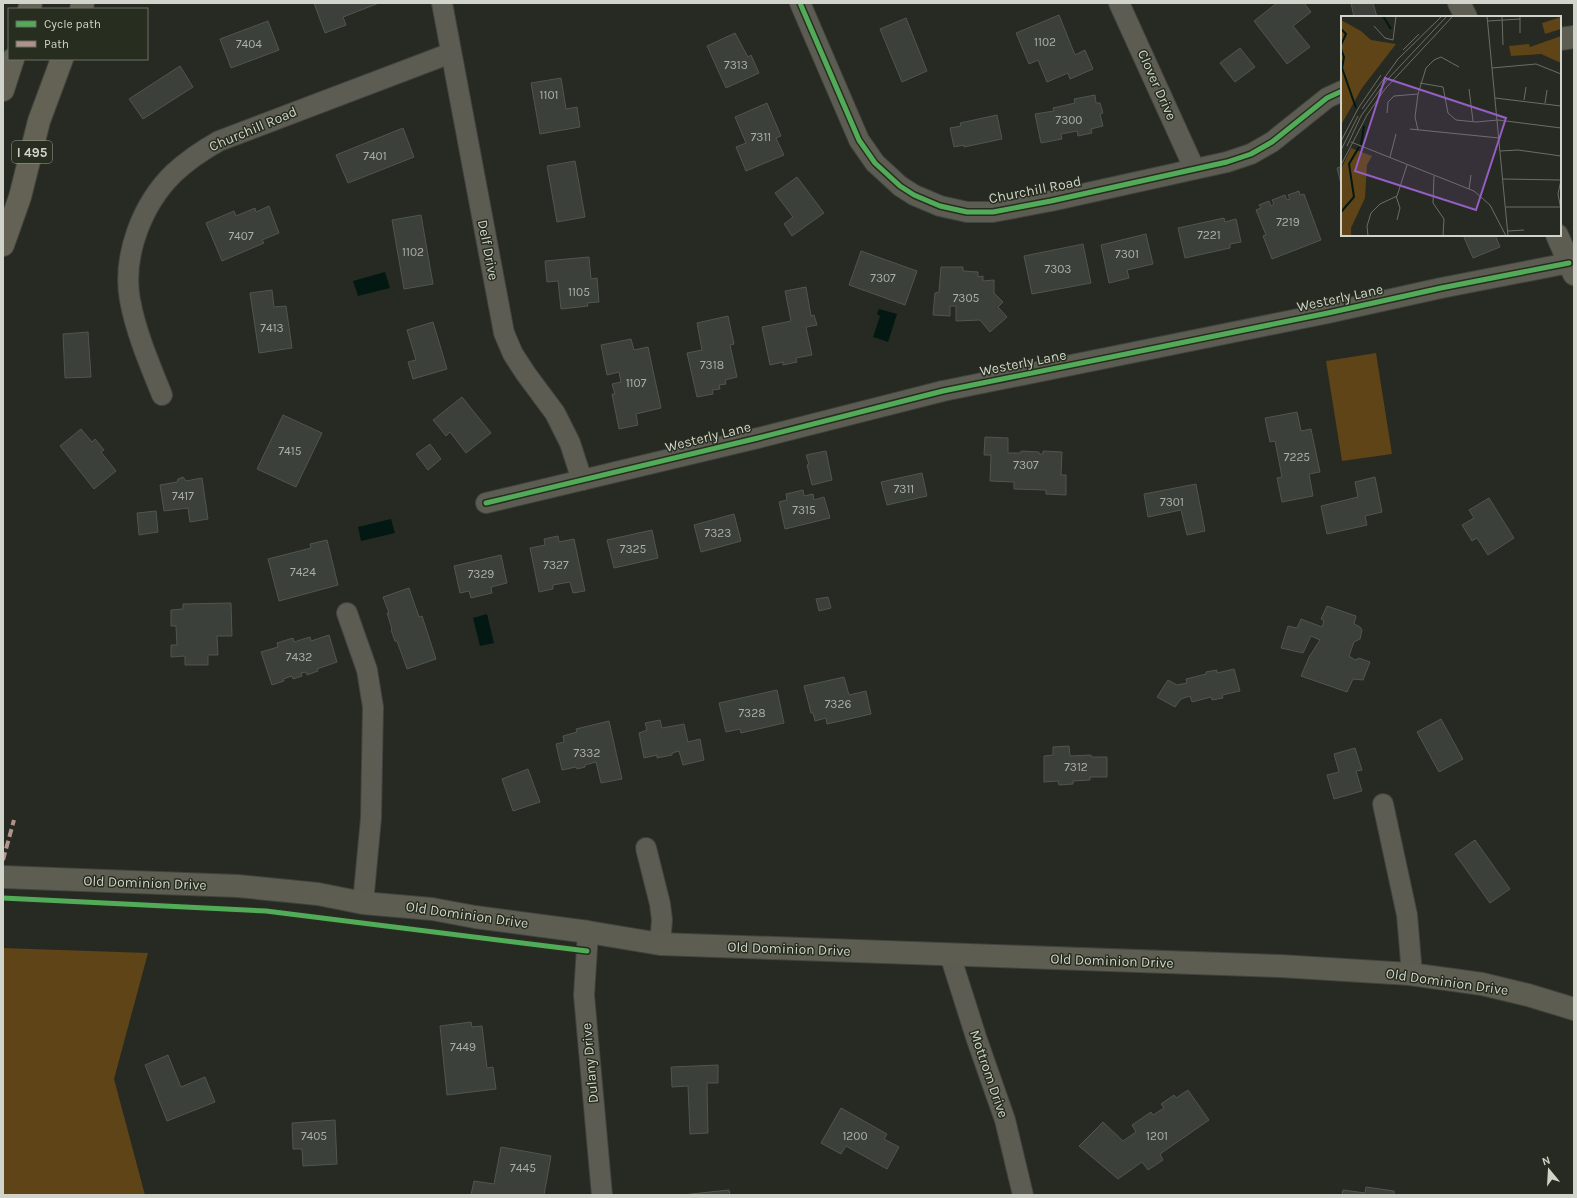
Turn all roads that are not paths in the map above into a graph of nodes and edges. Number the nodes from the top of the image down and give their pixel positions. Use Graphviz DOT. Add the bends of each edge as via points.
graph roads {
  1 [pos="442,3"];
  2 [pos="800,3"];
  3 [pos="1119,3"];
  4 [pos="1460,3"];
  5 [pos="1466,16"];
  6 [pos="1574,37"];
  7 [pos="1561,39"];
  8 [pos="451,53"];
  9 [pos="13,60"];
  10 [pos="62,60"];
  11 [pos="3,90"];
  12 [pos="1341,91"];
  13 [pos="1194,168"];
  14 [pos="1557,236"];
  15 [pos="3,245"];
  16 [pos="1572,269"];
  17 [pos="162,395"];
  18 [pos="582,480"];
  19 [pos="486,503"];
  20 [pos="347,613"];
  21 [pos="1383,804"];
  22 [pos="646,848"];
  23 [pos="3,878"];
  24 [pos="363,903"];
  25 [pos="588,932"];
  26 [pos="660,944"];
  27 [pos="950,955"];
  28 [pos="1410,974"];
  29 [pos="1574,1009"];
  30 [pos="602,1195"];
  31 [pos="1023,1195"];
  1 -- 8 [label="street, Delf Drive"];
  2 -- 13 [label="street, Churchill Road" via="859,140 870,157 893,181 914,195 940,206 967,212 993,212"];
  3 -- 13 [label="street, Clover Drive"];
  4 -- 5 [label="main road"];
  6 -- 7 [label="main road"];
  8 -- 17 [label="street, Churchill Road" via="219,141 196,154 174,173 156,195 142,219 133,245 129,269 130,299 136,326"];
  8 -- 18 [label="street, Delf Drive" via="504,333 512,354 555,413 570,443"];
  9 -- 11 [label="highway"];
  10 -- 15 [label="highway, I 495" via="39,121 20,197"];
  12 -- 13 [label="street, Churchill Road" via="1327,98 1272,142 1251,154 1227,162"];
  14 -- 16 [label="main road"];
  16 -- 18 [label="street, Westerly Lane" via="1441,288 943,391"];
  18 -- 19 [label="street, Westerly Lane"];
  20 -- 24 [label="street" via="367,670 373,707 371,818"];
  21 -- 28 [label="street" via="1407,915"];
  22 -- 26 [label="street" via="660,904"];
  23 -- 24 [label="main road, Old Dominion Drive" via="238,886 318,894"];
  24 -- 25 [label="main road, Old Dominion Drive" via="432,909"];
  25 -- 26 [label="main road, Old Dominion Drive"];
  25 -- 30 [label="street, Dulany Drive" via="584,995"];
  26 -- 27 [label="main road, Old Dominion Drive"];
  27 -- 28 [label="main road, Old Dominion Drive" via="1280,966"];
  27 -- 31 [label="street, Mottrom Drive" via="1005,1120"];
  28 -- 29 [label="main road, Old Dominion Drive" via="1482,984"];
}
